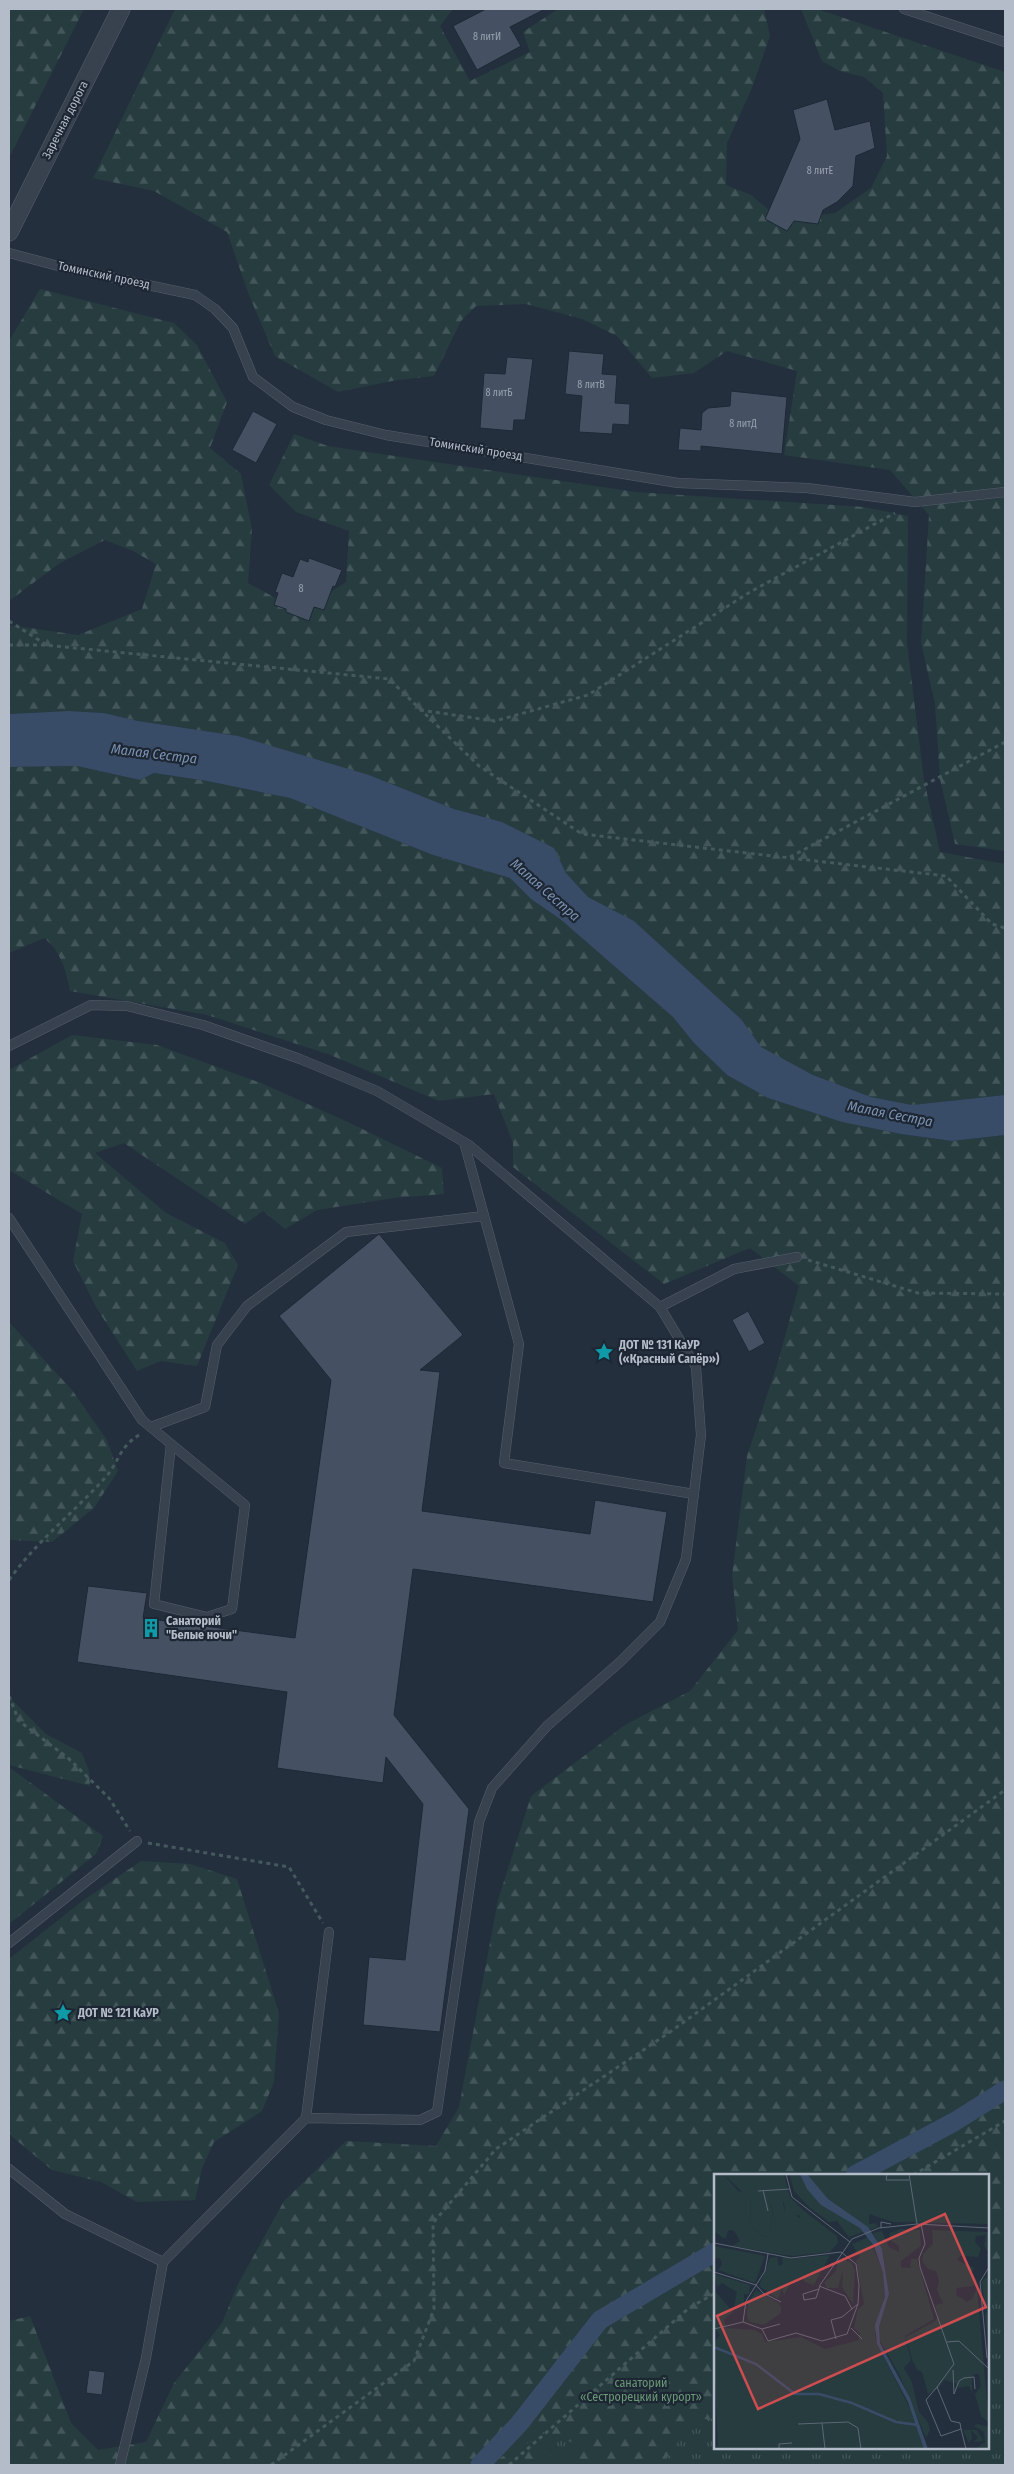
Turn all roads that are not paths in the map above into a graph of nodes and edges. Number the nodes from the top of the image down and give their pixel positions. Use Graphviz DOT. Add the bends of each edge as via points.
graph roads {
  1 [pos="121,9"];
  2 [pos="904,9"];
  3 [pos="1005,42"];
  4 [pos="9,232"];
  5 [pos="9,253"];
  6 [pos="1005,492"];
  7 [pos="9,1046"];
  8 [pos="464,1142"];
  9 [pos="484,1216"];
  10 [pos="9,1218"];
  11 [pos="797,1257"];
  12 [pos="660,1307"];
  13 [pos="150,1427"];
  14 [pos="171,1444"];
  15 [pos="694,1494"];
  16 [pos="137,1841"];
  17 [pos="329,1932"];
  18 [pos="9,1943"];
  19 [pos="306,2118"];
  20 [pos="9,2169"];
  21 [pos="163,2262"];
  22 [pos="120,2465"];
  1 -- 4 [label="street, Заречная дорога"];
  2 -- 3 [label="lane"];
  5 -- 6 [label="lane, Томинский проезд" via="195,295 215,309 233,328 253,377 292,408 386,435 678,483 807,488 915,502"];
  7 -- 8 [label="lane" via="90,1005 127,1006 203,1025 300,1059 377,1091"];
  8 -- 9 [label="lane"];
  8 -- 12 [label="lane"];
  9 -- 13 [label="lane" via="346,1232 247,1306 217,1345 205,1407"];
  9 -- 15 [label="lane" via="519,1344 504,1463"];
  10 -- 13 [label="lane" via="142,1420"];
  11 -- 12 [label="lane" via="734,1269"];
  12 -- 15 [label="lane" via="696,1367 701,1435"];
  13 -- 14 [label="lane"];
  14 -- 14 [label="lane" via="154,1604 207,1617 232,1610 245,1505"];
  15 -- 19 [label="lane" via="686,1559 660,1622 548,1726 492,1788 479,1822 437,2112 420,2120"];
  16 -- 18 [label="lane"];
  17 -- 19 [label="lane"];
  19 -- 21 [label="lane"];
  20 -- 21 [label="lane" via="65,2214"];
  21 -- 22 [label="lane" via="146,2358"];
}
